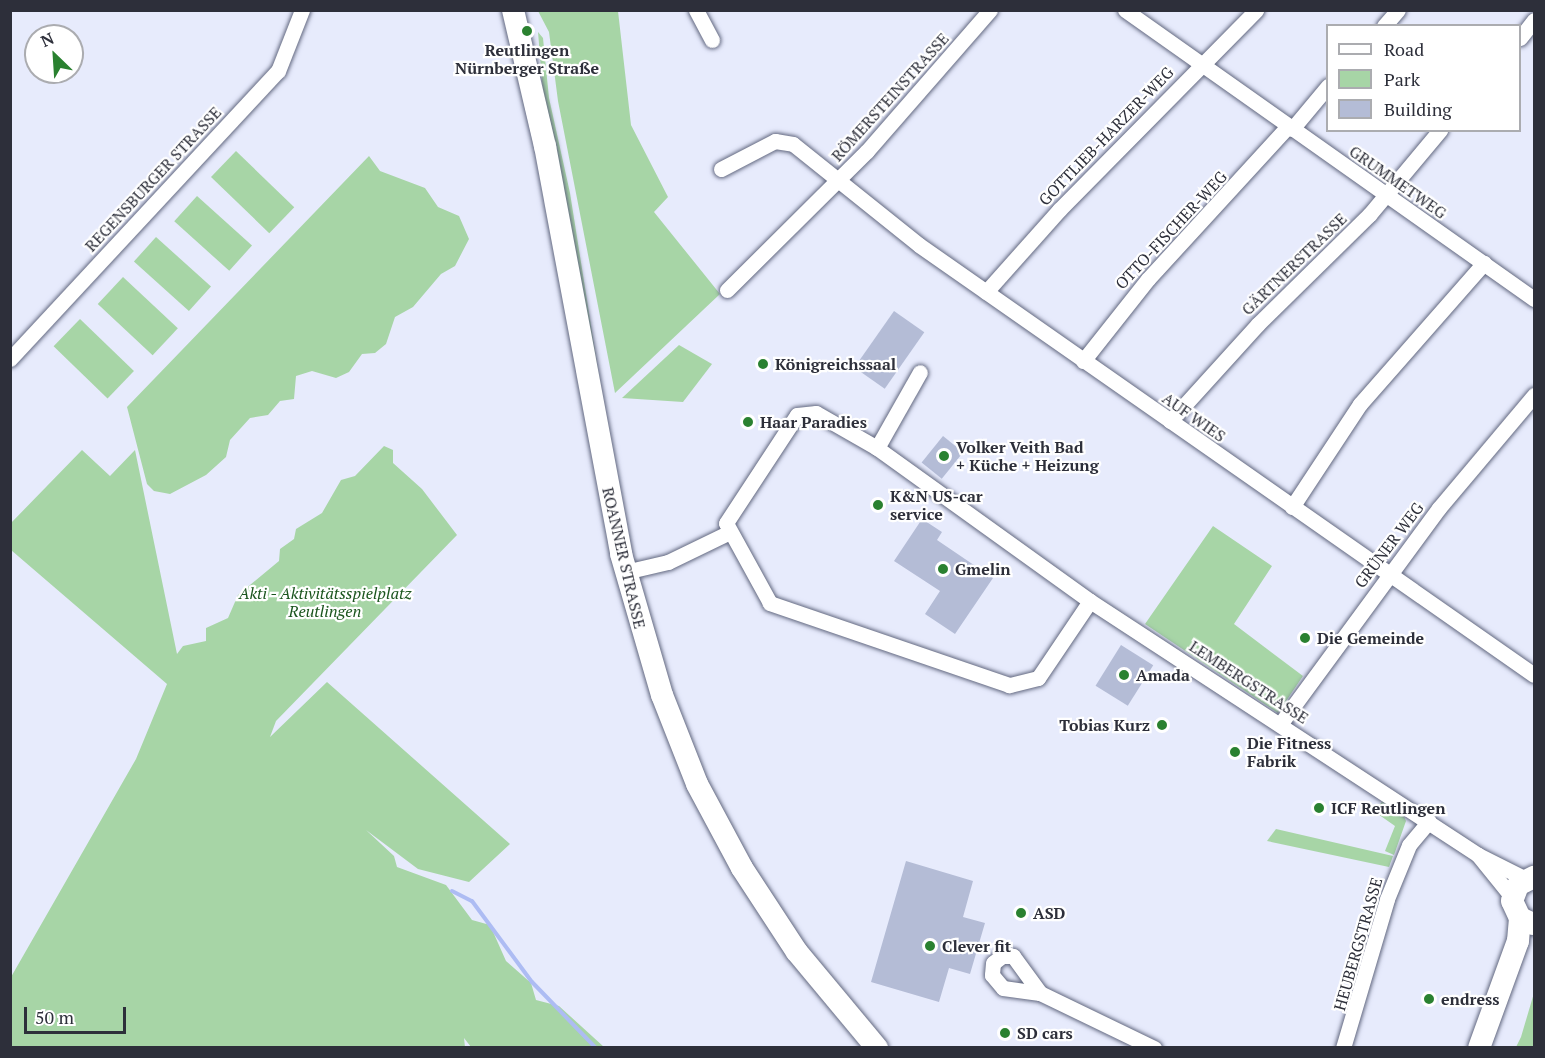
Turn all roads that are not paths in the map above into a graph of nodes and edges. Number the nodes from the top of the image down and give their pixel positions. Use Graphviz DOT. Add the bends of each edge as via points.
graph roads {
  1 [pos="302,10"];
  2 [pos="513,10"];
  3 [pos="696,10"];
  4 [pos="990,10"];
  5 [pos="1125,10"];
  6 [pos="1256,10"];
  7 [pos="1398,10"];
  8 [pos="1534,20"];
  9 [pos="1386,24"];
  10 [pos="1521,37"];
  11 [pos="712,40"];
  12 [pos="1202,64"];
  13 [pos="1326,88"];
  14 [pos="1290,127"];
  15 [pos="1438,132"];
  16 [pos="721,169"];
  17 [pos="839,180"];
  18 [pos="1385,196"];
  19 [pos="1484,263"];
  20 [pos="727,290"];
  21 [pos="986,292"];
  22 [pos="1534,299"];
  23 [pos="10,359"];
  24 [pos="1083,361"];
  25 [pos="920,372"];
  26 [pos="1534,395"];
  27 [pos="1170,421"];
  28 [pos="877,448"];
  29 [pos="1292,507"];
  30 [pos="728,534"];
  31 [pos="625,572"];
  32 [pos="1389,575"];
  33 [pos="1090,601"];
  34 [pos="1534,675"];
  35 [pos="1281,723"];
  36 [pos="1429,821"];
  37 [pos="1478,855"];
  38 [pos="1530,878"];
  39 [pos="1512,897"];
  40 [pos="1527,921"];
  41 [pos="1534,936"];
  42 [pos="1040,993"];
  43 [pos="1486,1041"];
  44 [pos="877,1047"];
  45 [pos="1154,1047"];
  46 [pos="1344,1047"];
  1 -- 23 [label="street, REGENSBURGER STRASSE" via="278,71"];
  2 -- 31 [label="street, ROANNER STRASSE" via="545,146"];
  3 -- 11 [label="street"];
  4 -- 17 [label="street, RÖMERSTEINSTRASSE"];
  5 -- 12 [label="street, GRUMMETWEG"];
  6 -- 12 [label="street, GOTTLIEB-HARZER-WEG"];
  7 -- 9 [label="street"];
  8 -- 10 [label="street"];
  12 -- 14 [label="street, GRUMMETWEG"];
  12 -- 21 [label="street, GOTTLIEB-HARZER-WEG"];
  13 -- 14 [label="street, OTTO-FISCHER-WEG"];
  14 -- 18 [label="street, GRUMMETWEG"];
  14 -- 24 [label="street, OTTO-FISCHER-WEG" via="1142,286"];
  15 -- 18 [label="street, GÄRTNERSTRASSE"];
  16 -- 17 [label="street, RÖMERSTEINSTRASSE" via="783,140"];
  17 -- 20 [label="street, RÖMERSTEINSTRASSE"];
  17 -- 21 [label="street, AUF WIES" via="897,229"];
  18 -- 19 [label="street, GRUMMETWEG"];
  18 -- 27 [label="street, GÄRTNERSTRASSE"];
  19 -- 22 [label="street, GRUMMETWEG"];
  19 -- 29 [label="street" via="1360,404"];
  21 -- 24 [label="street, AUF WIES"];
  24 -- 27 [label="street, AUF WIES"];
  25 -- 28 [label="street"];
  26 -- 32 [label="street, GRÜNER WEG"];
  27 -- 29 [label="street, AUF WIES"];
  28 -- 30 [label="street, LEMBERGSTRASSE" via="816,413 797,415 726,523"];
  28 -- 33 [label="street, LEMBERGSTRASSE"];
  29 -- 32 [label="street, AUF WIES"];
  30 -- 31 [label="street" via="668,562"];
  30 -- 33 [label="street" via="762,594 777,606 1009,685 1038,678"];
  31 -- 44 [label="street, ROANNER STRASSE" via="671,723 723,836 797,952"];
  32 -- 34 [label="street, AUF WIES"];
  32 -- 35 [label="street, GRÜNER WEG"];
  33 -- 35 [label="street, LEMBERGSTRASSE"];
  35 -- 36 [label="street, LEMBERGSTRASSE"];
  36 -- 37 [label="street, LEMBERGSTRASSE"];
  36 -- 46 [label="street, HEUBERGSTRASSE" via="1409,845 1387,899"];
  37 -- 38 [label="street, LEMBERGSTRASSE"];
  37 -- 39 [label="street, LEMBERGSTRASSE"];
  38 -- 39 [label="street"];
  39 -- 40 [label="street"];
  40 -- 43 [label="street"];
  41 -- 43 [label="street" via="1506,1009"];
  42 -- 45 [label="street" via="1075,1014"];
}
